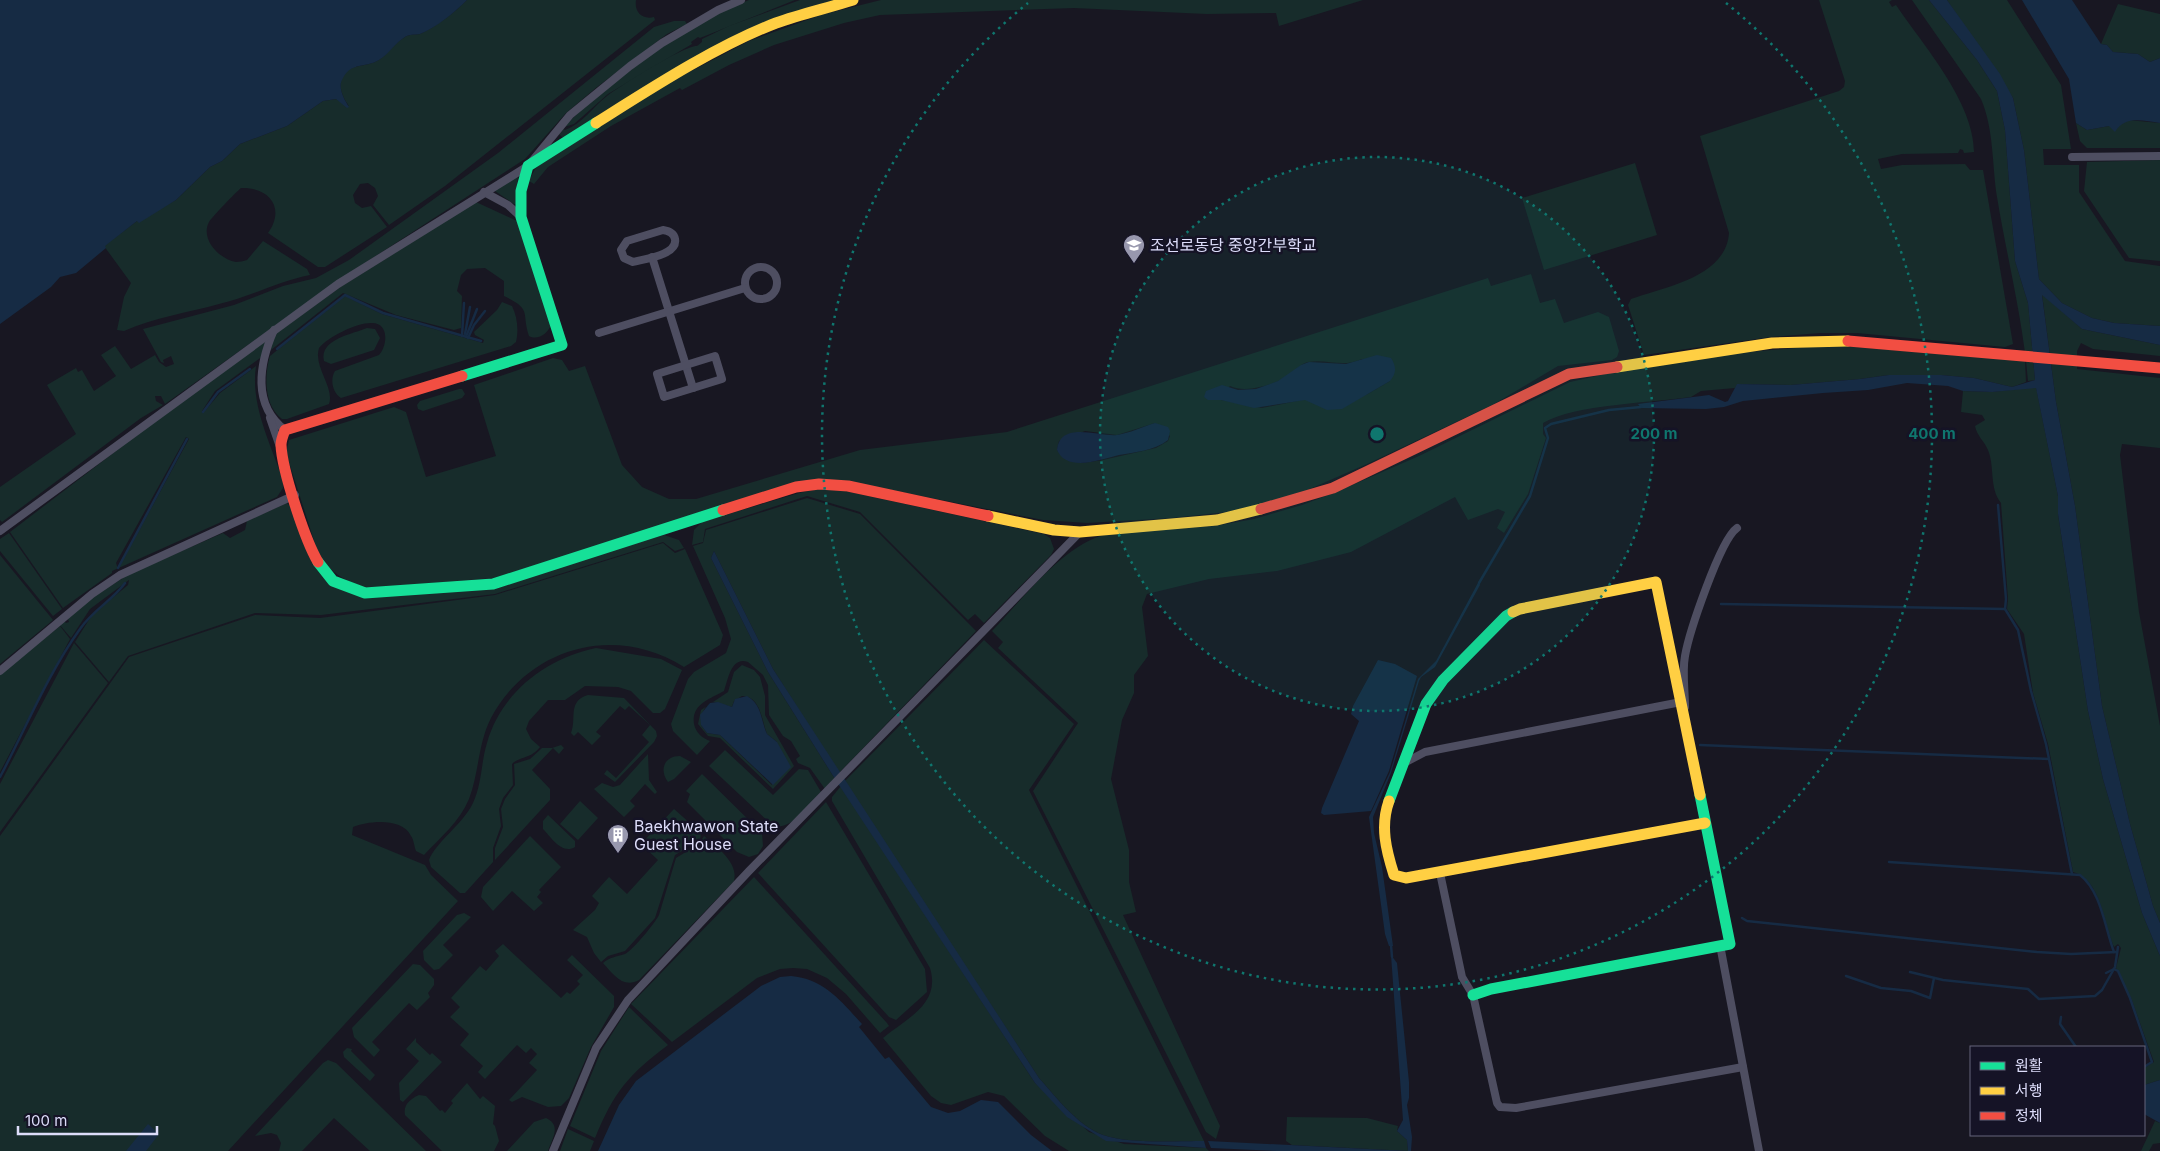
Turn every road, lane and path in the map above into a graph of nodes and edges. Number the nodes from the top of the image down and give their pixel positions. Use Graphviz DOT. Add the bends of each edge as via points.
graph roads {
  1 [pos="741,0"];
  2 [pos="853,0"];
  3 [pos="2160,156"];
  4 [pos="2072,157"];
  5 [pos="528,166"];
  6 [pos="484,192"];
  7 [pos="522,217"];
  8 [pos="652,256"];
  9 [pos="746,288"];
  10 [pos="669,312"];
  11 [pos="274,330"];
  12 [pos="599,333"];
  13 [pos="685,365"];
  14 [pos="2160,368"];
  15 [pos="692,388"];
  16 [pos="269,414"];
  17 [pos="285,430"];
  18 [pos="282,454"];
  19 [pos="295,495"];
  20 [pos="1737,528"];
  21 [pos="0,531"];
  22 [pos="1080,532"];
  23 [pos="0,671"];
  24 [pos="1681,702"];
  25 [pos="1686,726"];
  26 [pos="1404,763"];
  27 [pos="1705,823"];
  28 [pos="1440,873"];
  29 [pos="1720,945"];
  30 [pos="1473,995"];
  31 [pos="1743,1066"];
  32 [pos="553,1151"];
  33 [pos="1759,1151"];
  1 -- 5 [label="street" via="662,43 592,95 570,115"];
  2 -- 5 [label="street" via="777,23 745,37 644,93"];
  3 -- 4 [label="street"];
  5 -- 6 [label="street"];
  5 -- 7 [label="street" via="519,198"];
  6 -- 7 [label="street"];
  6 -- 11 [label="street" via="338,284"];
  7 -- 17 [label="street" via="562,345"];
  8 -- 8 [label="street" via="673,248 675,241 670,232 663,230 627,241 622,247 622,254 630,262"];
  8 -- 10 [label="street"];
  9 -- 9 [label="street" via="753,298 764,299 773,294 779,277 766,268 755,268 747,274"];
  9 -- 10 [label="street"];
  10 -- 12 [label="street"];
  10 -- 13 [label="street"];
  11 -- 16 [label="street" via="264,357 262,375"];
  11 -- 21 [label="street"];
  13 -- 15 [label="street"];
  13 -- 15 [label="street" via="656,374 664,397"];
  13 -- 15 [label="street" via="715,356 722,379"];
  14 -- 22 [label="street" via="2014,353 1820,340 1772,343 1569,374 1333,488 1301,499 1217,520"];
  16 -- 17 [label="street"];
  16 -- 18 [label="street"];
  17 -- 18 [label="street"];
  18 -- 19 [label="street"];
  19 -- 22 [label="street" via="321,569 333,581 366,593 493,584 796,487 819,484 848,486 1030,526"];
  19 -- 23 [label="street" via="120,575"];
  20 -- 25 [label="street" via="1730,533 1718,557 1686,650"];
  22 -- 32 [label="street" via="749,871 626,1003 596,1048"];
  24 -- 25 [label="street"];
  24 -- 26 [label="street" via="1425,752"];
  24 -- 26 [label="street" via="1656,582 1534,605 1506,616 1435,689 1426,704"];
  25 -- 27 [label="street"];
  26 -- 28 [label="street" via="1383,818 1390,867 1394,875 1401,878"];
  27 -- 28 [label="street"];
  27 -- 29 [label="street" via="1730,944"];
  28 -- 30 [label="street" via="1462,977"];
  29 -- 30 [label="street"];
  29 -- 31 [label="street"];
  30 -- 31 [label="street" via="1500,1107 1516,1108"];
  31 -- 33 [label="street"];
}
